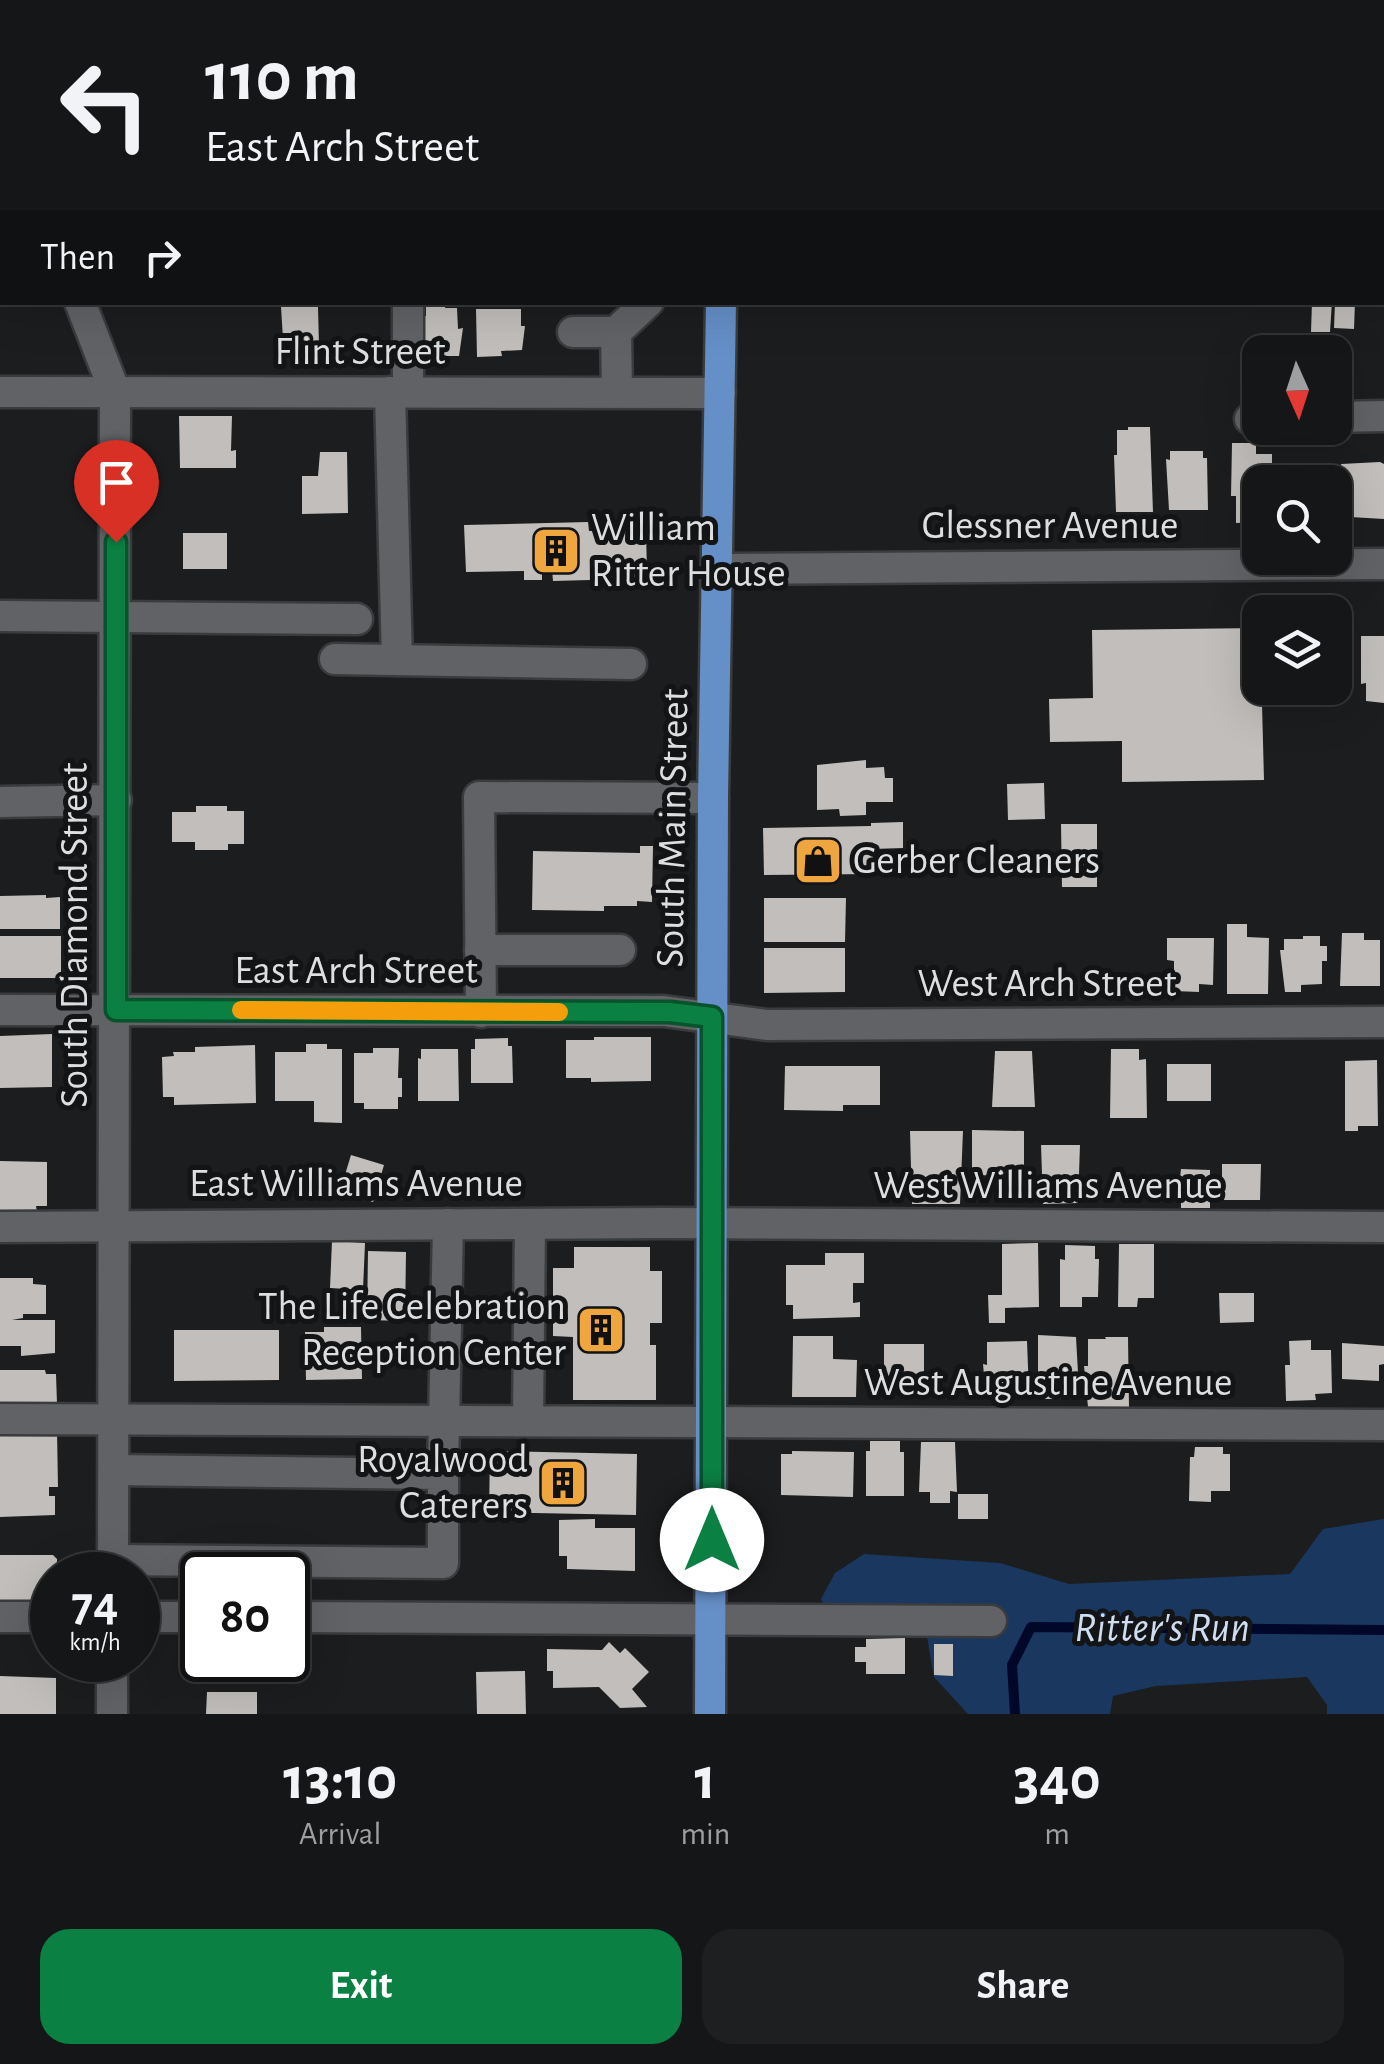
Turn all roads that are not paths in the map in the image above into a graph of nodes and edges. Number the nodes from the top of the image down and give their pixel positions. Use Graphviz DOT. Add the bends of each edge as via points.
graph roads {
  1 [pos="81,305"];
  2 [pos="408,305"];
  3 [pos="645,305"];
  4 [pos="721,305"];
  5 [pos="573,332"];
  6 [pos="616,332"];
  7 [pos="0,392"];
  8 [pos="115,392"];
  9 [pos="399,392"];
  10 [pos="617,392"];
  11 [pos="720,392"];
  12 [pos="1384,416"];
  13 [pos="1352,417"];
  14 [pos="1384,564"];
  15 [pos="717,569"];
  16 [pos="0,616"];
  17 [pos="116,616"];
  18 [pos="357,620"];
  19 [pos="335,659"];
  20 [pos="396,660"];
  21 [pos="631,664"];
  22 [pos="713,798"];
  23 [pos="116,800"];
  24 [pos="0,802"];
  25 [pos="480,950"];
  26 [pos="620,950"];
  27 [pos="0,1010"];
  28 [pos="116,1010"];
  29 [pos="481,1012"];
  30 [pos="712,1017"];
  31 [pos="1384,1022"];
  32 [pos="448,1224"];
  33 [pos="530,1224"];
  34 [pos="114,1225"];
  35 [pos="0,1226"];
  36 [pos="712,1226"];
  37 [pos="1384,1227"];
  38 [pos="0,1418"];
  39 [pos="114,1420"];
  40 [pos="444,1420"];
  41 [pos="528,1421"];
  42 [pos="712,1422"];
  43 [pos="1384,1425"];
  44 [pos="114,1470"];
  45 [pos="443,1474"];
  46 [pos="113,1552"];
  47 [pos="160,1566"];
  48 [pos="0,1617"];
  49 [pos="30,1617"];
  50 [pos="310,1618"];
  51 [pos="711,1620"];
  52 [pos="991,1621"];
  53 [pos="112,1682"];
  54 [pos="112,1714"];
  55 [pos="710,1714"];
  1 -- 8 [label="street, South Diamond Street"];
  2 -- 9 [label="street"];
  3 -- 6 [label="street"];
  4 -- 11 [label="highway, South Main Street"];
  5 -- 6 [label="street"];
  6 -- 10 [label="street"];
  7 -- 8 [label="street, Flint Street"];
  8 -- 9 [label="street, Flint Street"];
  8 -- 17 [label="street, South Diamond Street"];
  9 -- 10 [label="street, Flint Street"];
  9 -- 20 [label="street"];
  10 -- 11 [label="street, Flint Street"];
  11 -- 15 [label="highway, South Main Street"];
  12 -- 13 [label="street"];
  14 -- 15 [label="street, Glessner Avenue"];
  15 -- 22 [label="highway, South Main Street"];
  16 -- 17 [label="street"];
  17 -- 18 [label="street"];
  17 -- 23 [label="street, South Diamond Street"];
  19 -- 20 [label="street"];
  20 -- 21 [label="street"];
  22 -- 25 [label="street" via="480,797"];
  22 -- 30 [label="highway, South Main Street"];
  23 -- 24 [label="street"];
  23 -- 28 [label="street, South Diamond Street"];
  25 -- 26 [label="street"];
  25 -- 29 [label="street"];
  27 -- 28 [label="street, East Arch Street"];
  28 -- 29 [label="street, East Arch Street"];
  28 -- 34 [label="street, South Diamond Street"];
  29 -- 30 [label="street, East Arch Street"];
  30 -- 31 [label="street, West Arch Street" via="768,1025"];
  30 -- 36 [label="highway, South Main Street"];
  32 -- 33 [label="street, East Williams Avenue"];
  32 -- 34 [label="street, East Williams Avenue"];
  32 -- 40 [label="street"];
  33 -- 36 [label="street, East Williams Avenue"];
  33 -- 41 [label="street"];
  34 -- 35 [label="street, East Williams Avenue"];
  34 -- 39 [label="street, South Diamond Street"];
  36 -- 37 [label="street, West Williams Avenue"];
  36 -- 42 [label="highway, South Main Street"];
  38 -- 39 [label="street, West Augustine Avenue"];
  39 -- 40 [label="street, West Augustine Avenue"];
  39 -- 44 [label="street, South Diamond Street"];
  40 -- 41 [label="street, West Augustine Avenue"];
  40 -- 45 [label="street"];
  41 -- 42 [label="street, West Augustine Avenue"];
  42 -- 43 [label="street, West Augustine Avenue"];
  42 -- 51 [label="highway, South Main Street"];
  44 -- 45 [label="street"];
  44 -- 46 [label="street, South Diamond Street"];
  45 -- 47 [label="street" via="443,1563"];
  48 -- 49 [label="street"];
  50 -- 51 [label="street"];
  51 -- 52 [label="street"];
  51 -- 55 [label="highway, South Main Street"];
  53 -- 54 [label="street"];
}
